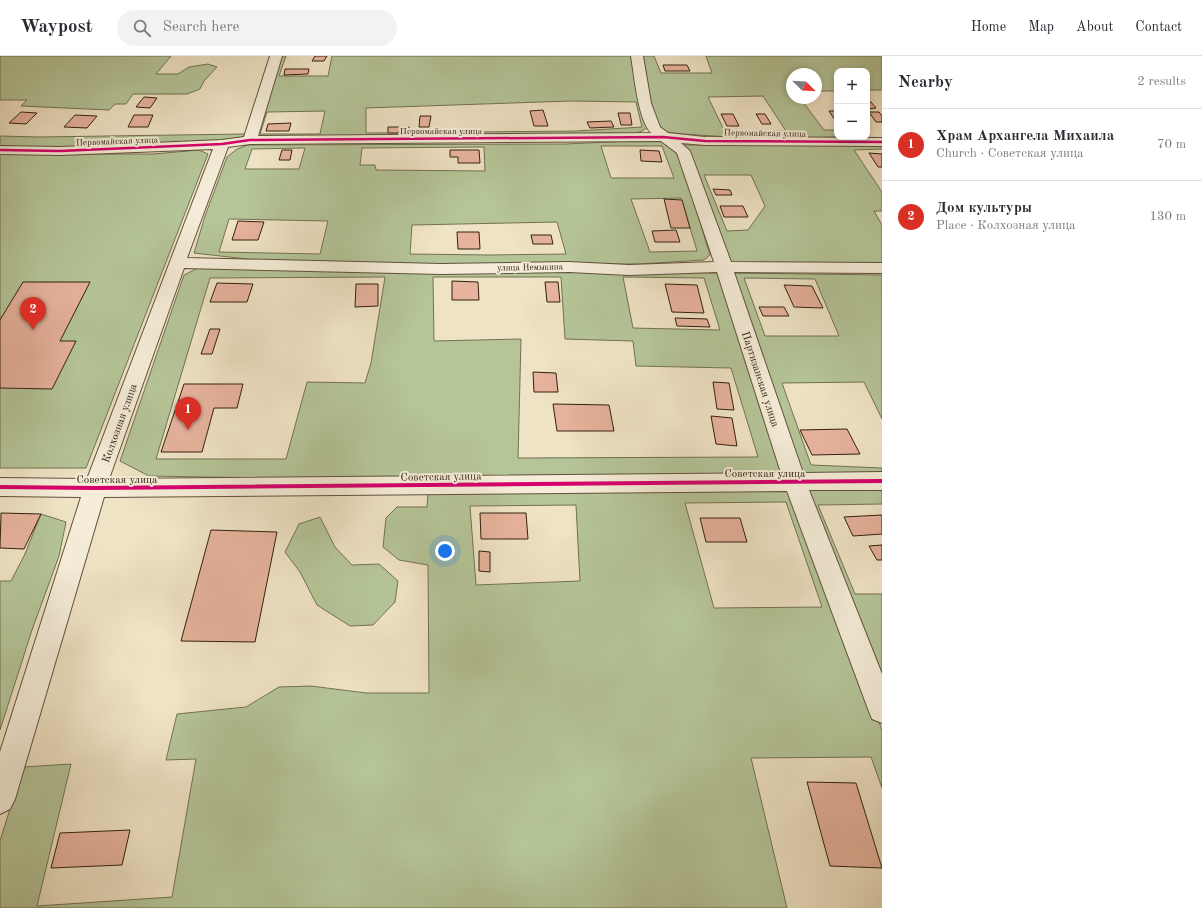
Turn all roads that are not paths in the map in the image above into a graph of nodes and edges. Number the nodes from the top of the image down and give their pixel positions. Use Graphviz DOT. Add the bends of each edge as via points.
graph roads {
  1 [pos="276,56"];
  2 [pos="637,56"];
  3 [pos="663,137"];
  4 [pos="250,140"];
  5 [pos="882,142"];
  6 [pos="222,144"];
  7 [pos="0,150"];
  8 [pos="177,263"];
  9 [pos="724,268"];
  10 [pos="882,268"];
  11 [pos="882,481"];
  12 [pos="795,482"];
  13 [pos="0,487"];
  14 [pos="95,488"];
  15 [pos="882,709"];
  16 [pos="0,798"];
  1 -- 4 [label="street"];
  2 -- 3 [label="street, Партизанская улица" via="645,103 654,129"];
  3 -- 4 [label="street, Первомайская улица"];
  3 -- 5 [label="street, Первомайская улица" via="705,141"];
  3 -- 9 [label="street, Партизанская улица" via="683,151"];
  4 -- 6 [label="street, Первомайская улица"];
  6 -- 7 [label="street, Первомайская улица" via="60,151"];
  6 -- 8 [label="street, Колхозная улица"];
  8 -- 9 [label="street, улица Немыкина" via="441,269"];
  8 -- 14 [label="street, Колхозная улица"];
  9 -- 10 [label="street, улица Немыкина"];
  9 -- 12 [label="street, Партизанская улица"];
  11 -- 12 [label="street, Советская улица"];
  12 -- 14 [label="street, Советская улица"];
  12 -- 15 [label="street, Партизанская улица"];
  13 -- 14 [label="street, Советская улица"];
  14 -- 16 [label="street, Колхозная улица"];
}
